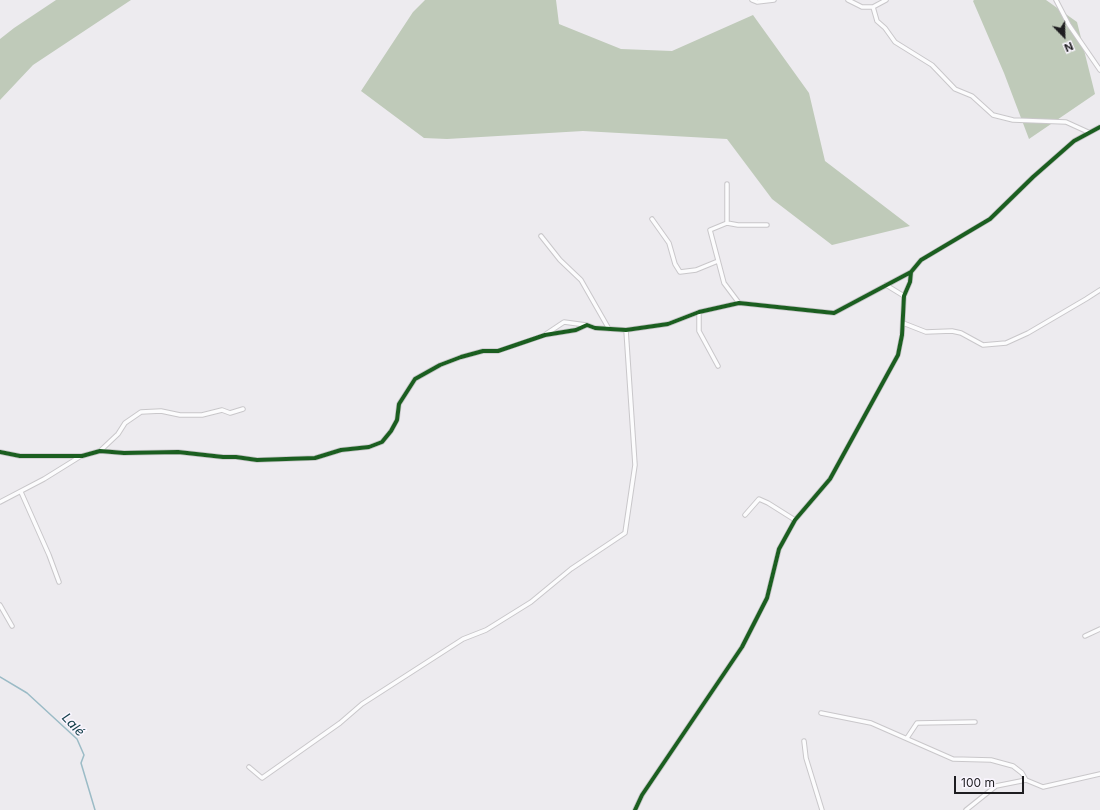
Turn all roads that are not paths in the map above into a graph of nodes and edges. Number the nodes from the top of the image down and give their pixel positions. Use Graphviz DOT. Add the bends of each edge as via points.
graph roads {
  1 [pos="752,0"];
  2 [pos="774,0"];
  3 [pos="848,0"];
  4 [pos="886,0"];
  5 [pos="1056,0"];
  6 [pos="872,7"];
  7 [pos="1100,70"];
  8 [pos="1100,126"];
  9 [pos="1088,132"];
  10 [pos="727,184"];
  11 [pos="652,219"];
  12 [pos="727,223"];
  13 [pos="767,225"];
  14 [pos="541,236"];
  15 [pos="718,261"];
  16 [pos="911,272"];
  17 [pos="886,285"];
  18 [pos="1100,290"];
  19 [pos="904,296"];
  20 [pos="739,303"];
  21 [pos="699,312"];
  22 [pos="903,323"];
  23 [pos="587,325"];
  24 [pos="609,329"];
  25 [pos="626,330"];
  26 [pos="545,335"];
  27 [pos="718,366"];
  28 [pos="243,409"];
  29 [pos="100,451"];
  30 [pos="0,452"];
  31 [pos="82,456"];
  32 [pos="21,492"];
  33 [pos="0,502"];
  34 [pos="745,515"];
  35 [pos="795,520"];
  36 [pos="59,582"];
  37 [pos="0,605"];
  38 [pos="12,626"];
  39 [pos="1100,629"];
  40 [pos="1085,636"];
  41 [pos="821,713"];
  42 [pos="975,722"];
  43 [pos="907,738"];
  44 [pos="804,741"];
  45 [pos="249,766"];
  46 [pos="1100,774"];
  47 [pos="1026,780"];
  48 [pos="635,810"];
  49 [pos="822,810"];
  50 [pos="966,810"];
  1 -- 2 [label="street"];
  3 -- 6 [label="street" via="862,7"];
  4 -- 6 [label="street"];
  5 -- 7 [label="street" via="1069,25"];
  6 -- 9 [label="street" via="877,21 886,28 895,42 932,65 955,89 972,96 993,115 1013,120 1066,122"];
  8 -- 9 [label="street"];
  9 -- 16 [label="street" via="1074,140 990,219 921,260"];
  10 -- 12 [label="street"];
  11 -- 15 [label="street" via="669,243 680,272 696,270"];
  12 -- 13 [label="street"];
  12 -- 15 [label="street" via="710,230"];
  14 -- 24 [label="street" via="560,260 581,280"];
  15 -- 20 [label="street" via="724,283"];
  16 -- 17 [label="street"];
  16 -- 19 [label="street"];
  17 -- 19 [label="street"];
  17 -- 20 [label="street" via="834,313"];
  18 -- 22 [label="street" via="1006,343 983,345 961,333 926,332"];
  19 -- 22 [label="street"];
  20 -- 21 [label="street"];
  21 -- 25 [label="street" via="668,324"];
  21 -- 27 [label="street" via="699,331"];
  22 -- 35 [label="street" via="898,355 830,479"];
  23 -- 24 [label="street"];
  23 -- 26 [label="street" via="576,330"];
  23 -- 26 [label="street" via="564,322"];
  24 -- 25 [label="street"];
  25 -- 45 [label="street" via="635,465 625,533 571,569 531,602 486,630 463,639 362,704 340,723 262,778"];
  26 -- 29 [label="street" via="498,351 483,351 461,357 440,365 416,379 399,404 397,420 391,431 382,442 369,447 341,450 315,458 257,460 178,452"];
  28 -- 29 [label="street" via="230,413 222,410 202,415 141,412 125,423 118,434"];
  29 -- 31 [label="street"];
  30 -- 31 [label="street" via="20,456"];
  31 -- 32 [label="street"];
  32 -- 33 [label="street"];
  32 -- 36 [label="street"];
  34 -- 35 [label="street" via="759,499"];
  35 -- 48 [label="street" via="780,549 767,598 742,647 642,795"];
  37 -- 38 [label="street"];
  39 -- 40 [label="street"];
  41 -- 43 [label="street" via="871,723"];
  42 -- 43 [label="street" via="917,723"];
  43 -- 47 [label="street" via="952,759 991,760 1013,766"];
  44 -- 49 [label="street" via="806,758"];
  46 -- 47 [label="street" via="1043,787"];
  47 -- 50 [label="street" via="996,786"];
}
